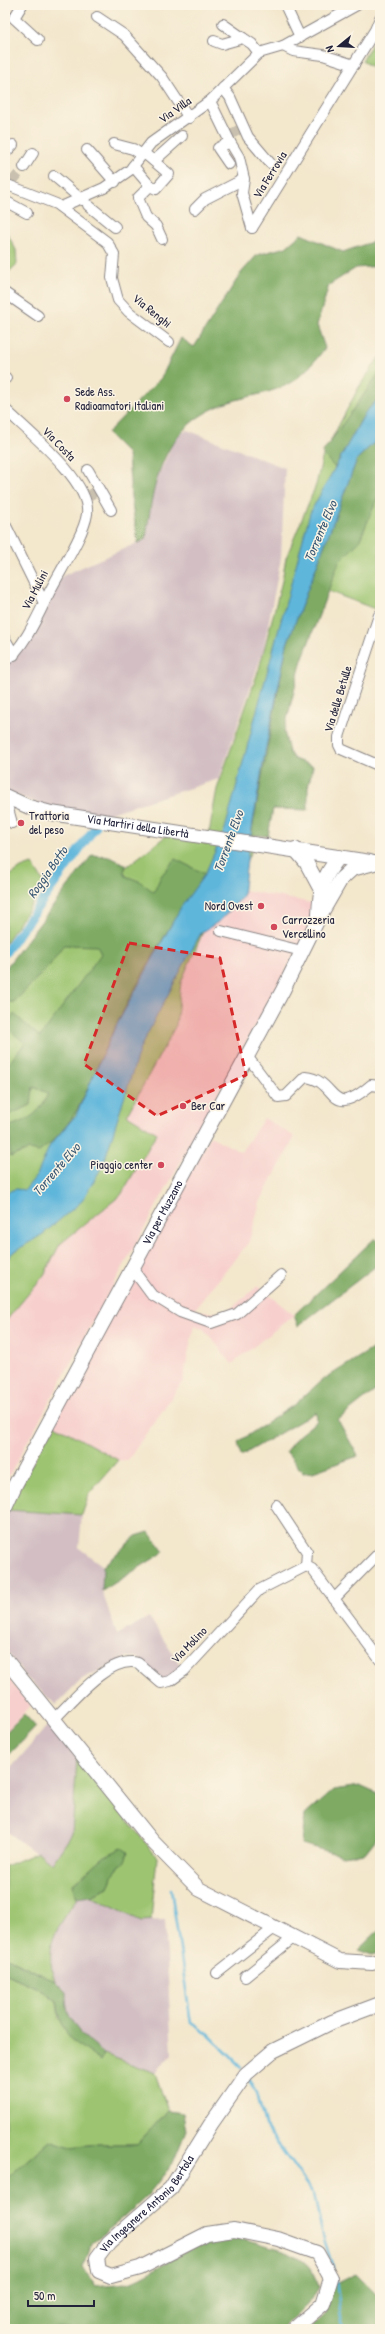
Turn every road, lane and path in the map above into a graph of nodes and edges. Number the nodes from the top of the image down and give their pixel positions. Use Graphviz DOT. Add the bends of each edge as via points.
graph roads {
  1 [pos="22,5"];
  2 [pos="285,5"];
  3 [pos="357,5"];
  4 [pos="97,17"];
  5 [pos="380,18"];
  6 [pos="223,24"];
  7 [pos="243,38"];
  8 [pos="300,38"];
  9 [pos="38,40"];
  10 [pos="214,41"];
  11 [pos="283,46"];
  12 [pos="259,53"];
  13 [pos="354,65"];
  14 [pos="223,88"];
  15 [pos="210,101"];
  16 [pos="189,118"];
  17 [pos="182,136"];
  18 [pos="229,138"];
  19 [pos="114,144"];
  20 [pos="13,146"];
  21 [pos="87,150"];
  22 [pos="5,153"];
  23 [pos="33,153"];
  24 [pos="143,154"];
  25 [pos="154,161"];
  26 [pos="270,163"];
  27 [pos="228,164"];
  28 [pos="133,166"];
  29 [pos="24,167"];
  30 [pos="54,176"];
  31 [pos="244,178"];
  32 [pos="115,182"];
  33 [pos="9,184"];
  34 [pos="150,186"];
  35 [pos="5,201"];
  36 [pos="83,202"];
  37 [pos="61,207"];
  38 [pos="195,209"];
  39 [pos="26,213"];
  40 [pos="115,227"];
  41 [pos="162,239"];
  42 [pos="5,293"];
  43 [pos="38,316"];
  44 [pos="169,342"];
  45 [pos="5,409"];
  46 [pos="88,470"];
  47 [pos="91,494"];
  48 [pos="111,510"];
  49 [pos="5,524"];
  50 [pos="83,528"];
  51 [pos="44,603"];
  52 [pos="379,615"];
  53 [pos="5,639"];
  54 [pos="14,655"];
  55 [pos="5,661"];
  56 [pos="380,766"];
  57 [pos="5,797"];
  58 [pos="12,823"];
  59 [pos="295,849"];
  60 [pos="339,857"];
  61 [pos="377,864"];
  62 [pos="341,879"];
  63 [pos="320,888"];
  64 [pos="319,917"];
  65 [pos="221,931"];
  66 [pos="302,951"];
  67 [pos="247,1056"];
  68 [pos="380,1086"];
  69 [pos="131,1267"];
  70 [pos="281,1275"];
  71 [pos="276,1505"];
  72 [pos="5,1507"];
  73 [pos="380,1552"];
  74 [pos="306,1566"];
  75 [pos="334,1599"];
  76 [pos="5,1659"];
  77 [pos="380,1660"];
  78 [pos="54,1719"];
  79 [pos="273,1929"];
  80 [pos="293,1938"];
  81 [pos="380,1961"];
  82 [pos="217,1973"];
  83 [pos="245,1977"];
  84 [pos="380,2004"];
  85 [pos="294,2329"];
  1 -- 9 [label="street" via="14,18"];
  2 -- 8 [label="street"];
  3 -- 8 [label="street, Via Villa"];
  4 -- 16 [label="street" via="124,35 162,77"];
  5 -- 13 [label="street, Via Ferrovia"];
  6 -- 7 [label="street"];
  7 -- 10 [label="street" via="222,44"];
  7 -- 12 [label="street"];
  8 -- 11 [label="street, Via Villa"];
  11 -- 12 [label="street, Via Villa"];
  11 -- 13 [label="street" via="293,51 323,55"];
  12 -- 14 [label="street, Via Villa"];
  13 -- 31 [label="street, Via Ferrovia" via="252,228 242,193"];
  14 -- 15 [label="street, Via Villa"];
  14 -- 26 [label="street" via="230,97 241,128"];
  15 -- 16 [label="street, Via Villa"];
  15 -- 18 [label="street, Via Ferrovia"];
  16 -- 24 [label="street, Via Villa" via="162,135"];
  17 -- 25 [label="street"];
  18 -- 27 [label="street" via="218,148"];
  18 -- 31 [label="street, Via Ferrovia" via="239,157"];
  19 -- 24 [label="street"];
  20 -- 22 [label="street"];
  21 -- 32 [label="street"];
  23 -- 29 [label="street"];
  24 -- 25 [label="street"];
  24 -- 28 [label="street, Via Villa"];
  25 -- 34 [label="street" via="169,174 156,189"];
  28 -- 32 [label="street, Via Villa"];
  28 -- 34 [label="street"];
  30 -- 36 [label="street"];
  31 -- 38 [label="street" via="205,199"];
  32 -- 36 [label="street, Via Villa"];
  33 -- 37 [label="street"];
  34 -- 41 [label="street" via="138,198 146,216 156,226"];
  35 -- 39 [label="street"];
  36 -- 37 [label="street, Via Villa"];
  36 -- 40 [label="street"];
  37 -- 44 [label="street, Via Renghi" via="107,242 114,254 112,278 118,300 129,312"];
  42 -- 43 [label="street"];
  45 -- 47 [label="street, Via Costa"];
  46 -- 47 [label="street"];
  47 -- 48 [label="street"];
  47 -- 50 [label="street, Via Costa"];
  49 -- 51 [label="street"];
  50 -- 51 [label="street, Via Mulini"];
  51 -- 54 [label="street, Via Mulini"];
  52 -- 56 [label="street, Via delle Betulle" via="339,737 339,744 341,749"];
  53 -- 54 [label="street"];
  54 -- 55 [label="street, Via Mulini"];
  57 -- 58 [label="street"];
  57 -- 59 [label="street, Via Martiri della Libertà" via="51,813"];
  59 -- 60 [label="street"];
  59 -- 63 [label="street" via="306,862"];
  60 -- 61 [label="street"];
  60 -- 62 [label="street"];
  60 -- 63 [label="street, Via per Muzzano" via="325,875"];
  61 -- 62 [label="street, Via per Muzzano" via="352,869"];
  62 -- 64 [label="street, Via per Muzzano"];
  63 -- 64 [label="street, Via per Muzzano"];
  64 -- 66 [label="street, Via per Muzzano"];
  65 -- 66 [label="street"];
  66 -- 67 [label="street, Via per Muzzano"];
  67 -- 68 [label="street" via="278,1097 286,1096 305,1077 315,1078 336,1099 347,1101 371,1085"];
  67 -- 69 [label="street, Via per Muzzano"];
  69 -- 70 [label="street" via="151,1294 180,1312 211,1323 237,1314"];
  69 -- 72 [label="street, Via per Muzzano" via="14,1485"];
  71 -- 74 [label="street" via="307,1552"];
  73 -- 75 [label="street"];
  74 -- 75 [label="street" via="312,1569"];
  74 -- 78 [label="street, Via Molino" via="259,1590 184,1671 170,1681 161,1683 138,1663 127,1663 112,1668 87,1685"];
  75 -- 77 [label="street"];
  76 -- 78 [label="street"];
  78 -- 79 [label="street" via="152,1840 199,1889"];
  79 -- 80 [label="street"];
  79 -- 82 [label="street"];
  80 -- 81 [label="street" via="340,1961"];
  80 -- 83 [label="street"];
  84 -- 85 [label="street, Via Ingegnere Antonio Bertola" via="332,2022 273,2051 246,2074 171,2188 108,2242 97,2258 99,2271 111,2276 140,2268 207,2234 234,2230 317,2253 331,2278 323,2304"];
}
